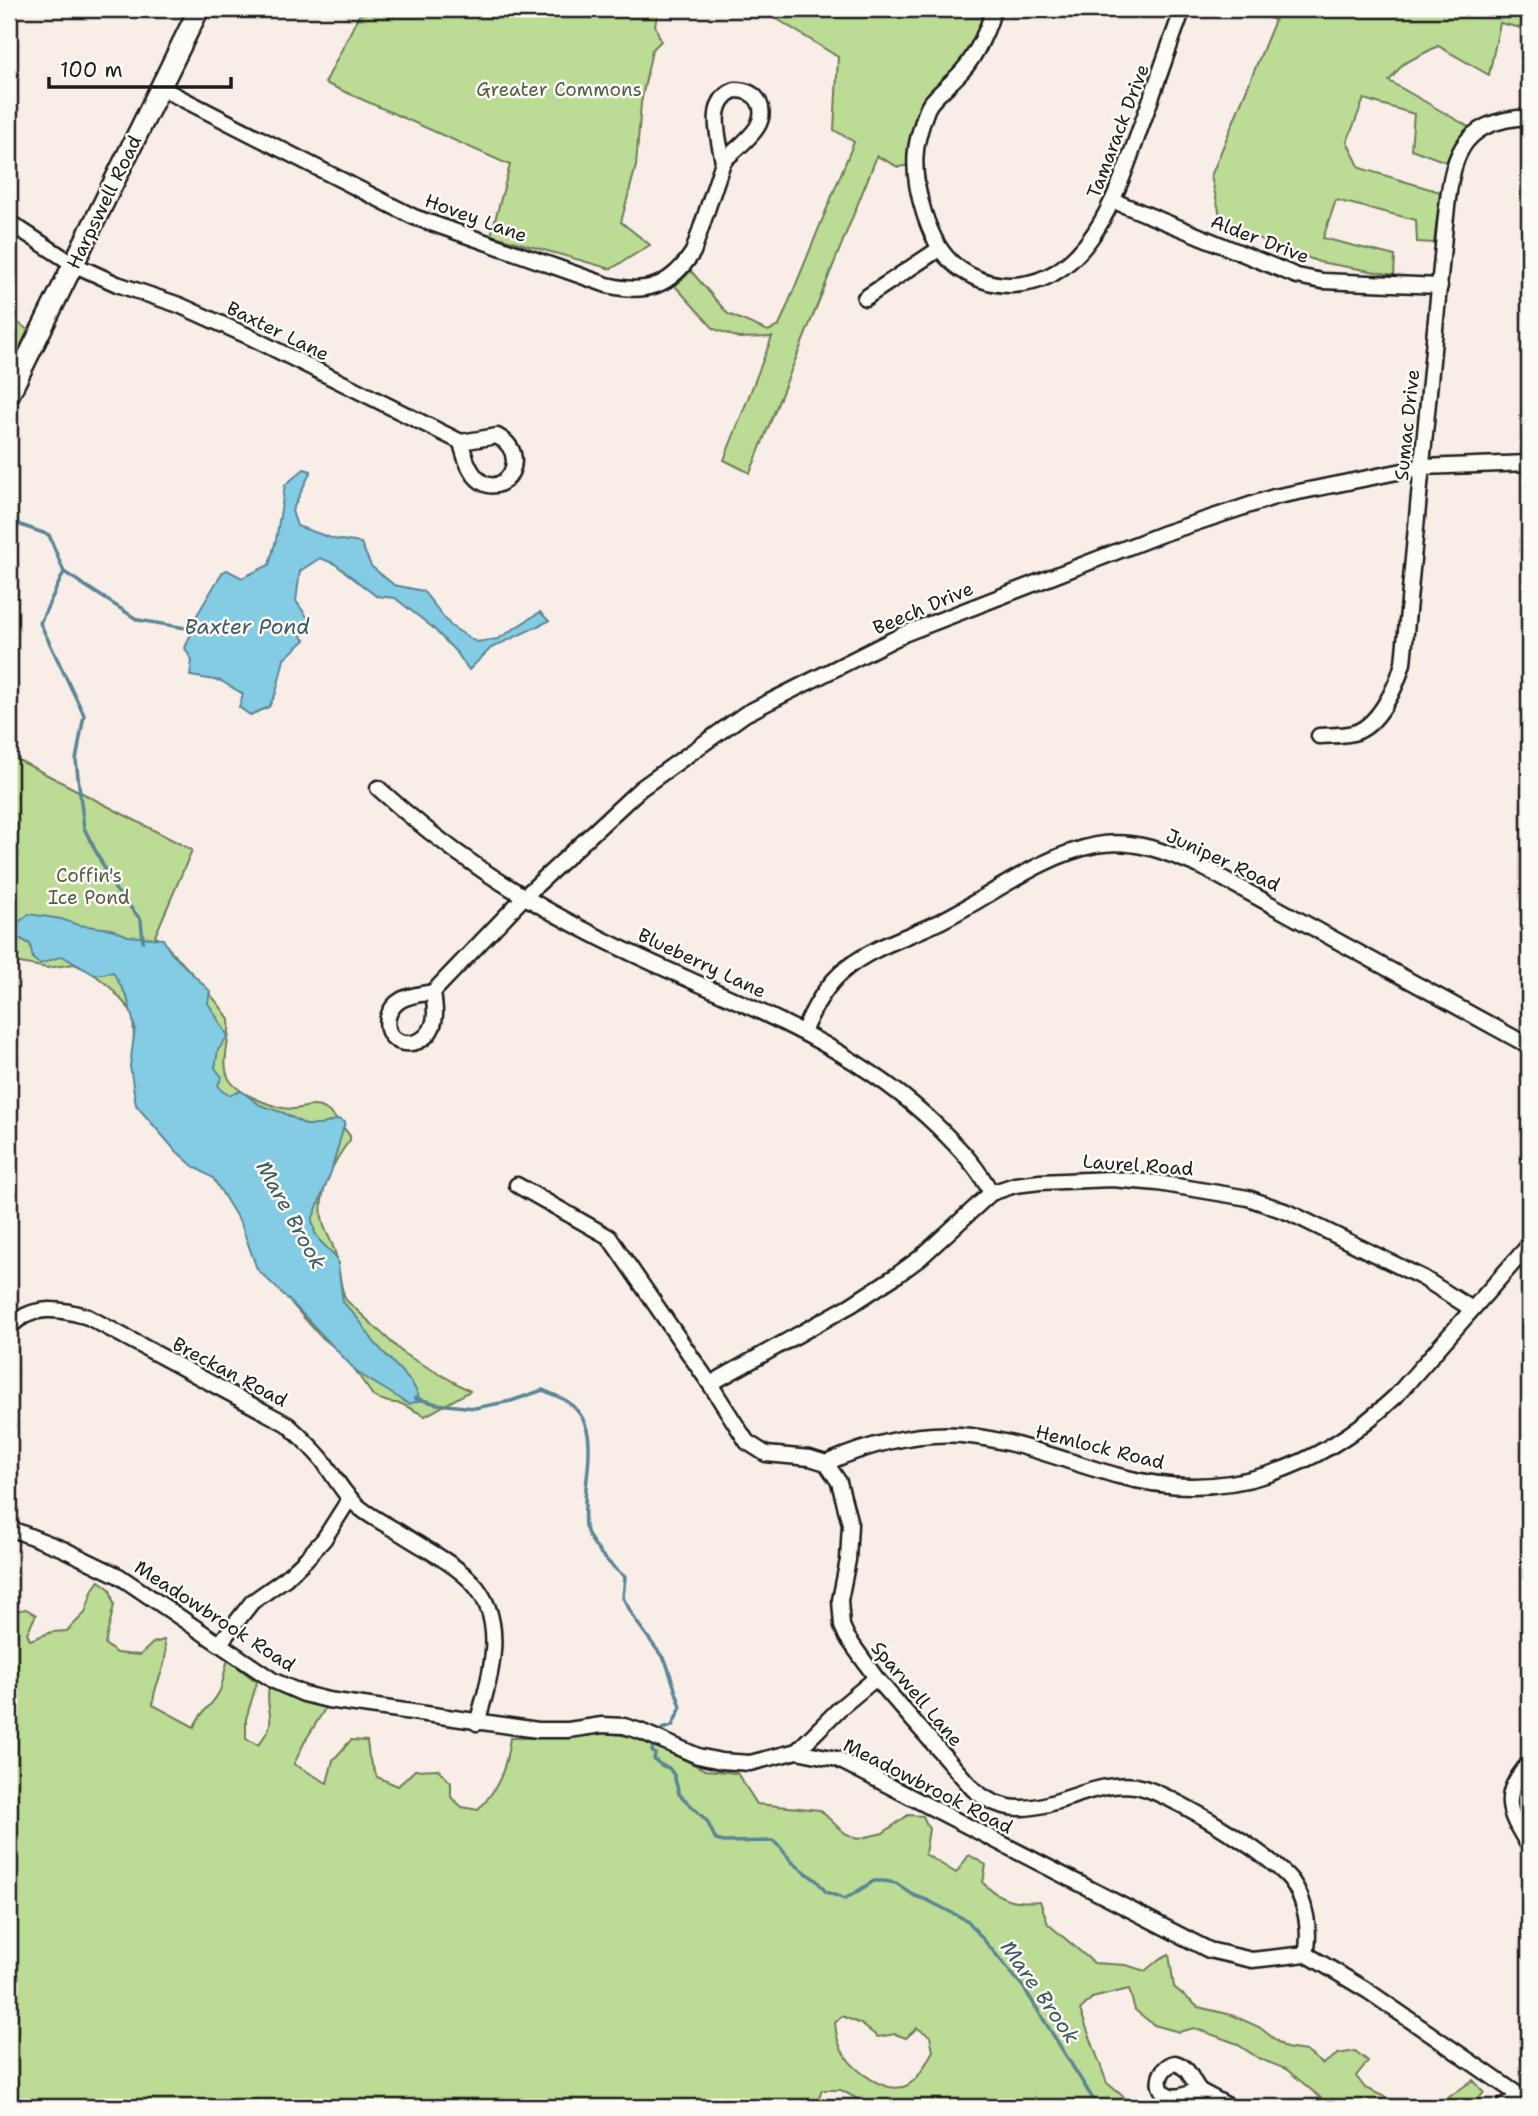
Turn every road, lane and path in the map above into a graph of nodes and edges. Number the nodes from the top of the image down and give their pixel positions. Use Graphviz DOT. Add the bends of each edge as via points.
graph roads {
  1 [pos="199,9"];
  2 [pos="993,9"];
  3 [pos="1183,9"];
  4 [pos="161,88"];
  5 [pos="1529,117"];
  6 [pos="723,162"];
  7 [pos="1114,201"];
  8 [pos="9,222"];
  9 [pos="939,249"];
  10 [pos="73,264"];
  11 [pos="1440,286"];
  12 [pos="865,298"];
  13 [pos="9,395"];
  14 [pos="461,442"];
  15 [pos="1529,463"];
  16 [pos="1422,467"];
  17 [pos="1319,736"];
  18 [pos="378,788"];
  19 [pos="524,897"];
  20 [pos="433,992"];
  21 [pos="803,1032"];
  22 [pos="1529,1046"];
  23 [pos="517,1185"];
  24 [pos="992,1193"];
  25 [pos="1529,1245"];
  26 [pos="1472,1309"];
  27 [pos="9,1328"];
  28 [pos="710,1384"];
  29 [pos="826,1463"];
  30 [pos="350,1498"];
  31 [pos="9,1528"];
  32 [pos="220,1643"];
  33 [pos="876,1678"];
  34 [pos="477,1723"];
  35 [pos="797,1751"];
  36 [pos="1529,1763"];
  37 [pos="1529,1846"];
  38 [pos="1306,1954"];
  39 [pos="1200,2091"];
  40 [pos="1526,2096"];
  41 [pos="1230,2107"];
  42 [pos="1506,2107"];
  1 -- 4 [label="main road, Harpswell Road"];
  2 -- 9 [label="street, Tamarack Drive" via="966,68 928,106 916,150 920,200"];
  3 -- 7 [label="street, Tamarack Drive"];
  4 -- 6 [label="street, Hovey Lane" via="414,217 629,289 664,282 686,264"];
  4 -- 10 [label="main road, Harpswell Road"];
  5 -- 11 [label="street, Sumac Drive" via="1486,126 1469,139 1456,158 1449,185"];
  6 -- 6 [label="street, Hovey Lane" via="761,123 763,111 757,97 748,92 729,93 719,105 716,117"];
  7 -- 9 [label="street, Tamarack Drive" via="1093,235 1066,263 1021,285 1001,285 970,275"];
  7 -- 11 [label="street, Alder Drive" via="1297,276"];
  8 -- 10 [label="street, Baxter Lane"];
  9 -- 12 [label="street"];
  10 -- 13 [label="main road, Harpswell Road"];
  10 -- 14 [label="street, Baxter Lane" via="248,336"];
  11 -- 16 [label="street, Sumac Drive"];
  15 -- 16 [label="street, Beech Drive"];
  16 -- 17 [label="street, Sumac Drive" via="1399,677 1366,725 1355,733"];
  16 -- 19 [label="street, Beech Drive" via="1274,496 1162,534 904,634 745,714 640,789"];
  18 -- 19 [label="street, Blueberry Lane" via="415,822"];
  19 -- 20 [label="street, Beech Drive"];
  19 -- 21 [label="street, Blueberry Lane" via="604,940"];
  21 -- 22 [label="street, Juniper Road" via="828,986 858,959 954,915 1048,861 1097,845 1121,843 1165,851 1204,868"];
  21 -- 24 [label="street, Blueberry Lane" via="875,1073 908,1100 962,1151"];
  23 -- 28 [label="street" via="609,1237"];
  24 -- 26 [label="street, Laurel Road" via="1015,1185 1088,1178 1158,1183 1248,1198 1290,1213 1401,1267"];
  24 -- 28 [label="street, Laurel Road" via="897,1275"];
  25 -- 26 [label="street, Hemlock Road"];
  26 -- 29 [label="street, Hemlock Road" via="1396,1396 1365,1424 1309,1458 1260,1478 1212,1486 1154,1483 992,1439 945,1434 856,1450"];
  27 -- 30 [label="street, Breckan Road" via="24,1316 50,1309 88,1317 264,1410 301,1436"];
  28 -- 29 [label="street" via="755,1450"];
  29 -- 33 [label="street, Sparwell Lane" via="839,1482 850,1524 840,1600 842,1626"];
  30 -- 32 [label="street" via="324,1539 252,1602"];
  30 -- 34 [label="street, Breckan Road" via="463,1574 484,1600 494,1649"];
  31 -- 32 [label="street, Meadowbrook Road" via="119,1576"];
  32 -- 34 [label="street, Meadowbrook Road" via="274,1681 304,1694"];
  33 -- 35 [label="street"];
  33 -- 38 [label="street, Sparwell Lane" via="973,1789 992,1802 1014,1808 1038,1807 1112,1786 1135,1786 1155,1792 1219,1828 1272,1863 1294,1885 1307,1928"];
  34 -- 35 [label="street, Meadowbrook Road" via="538,1730 624,1726 720,1761 750,1763"];
  35 -- 38 [label="street, Meadowbrook Road" via="837,1759 1209,1950 1252,1960"];
  36 -- 37 [label="street" via="1510,1788 1509,1802"];
  38 -- 40 [label="street"];
  39 -- 41 [label="street"];
  40 -- 42 [label="street"];
}
